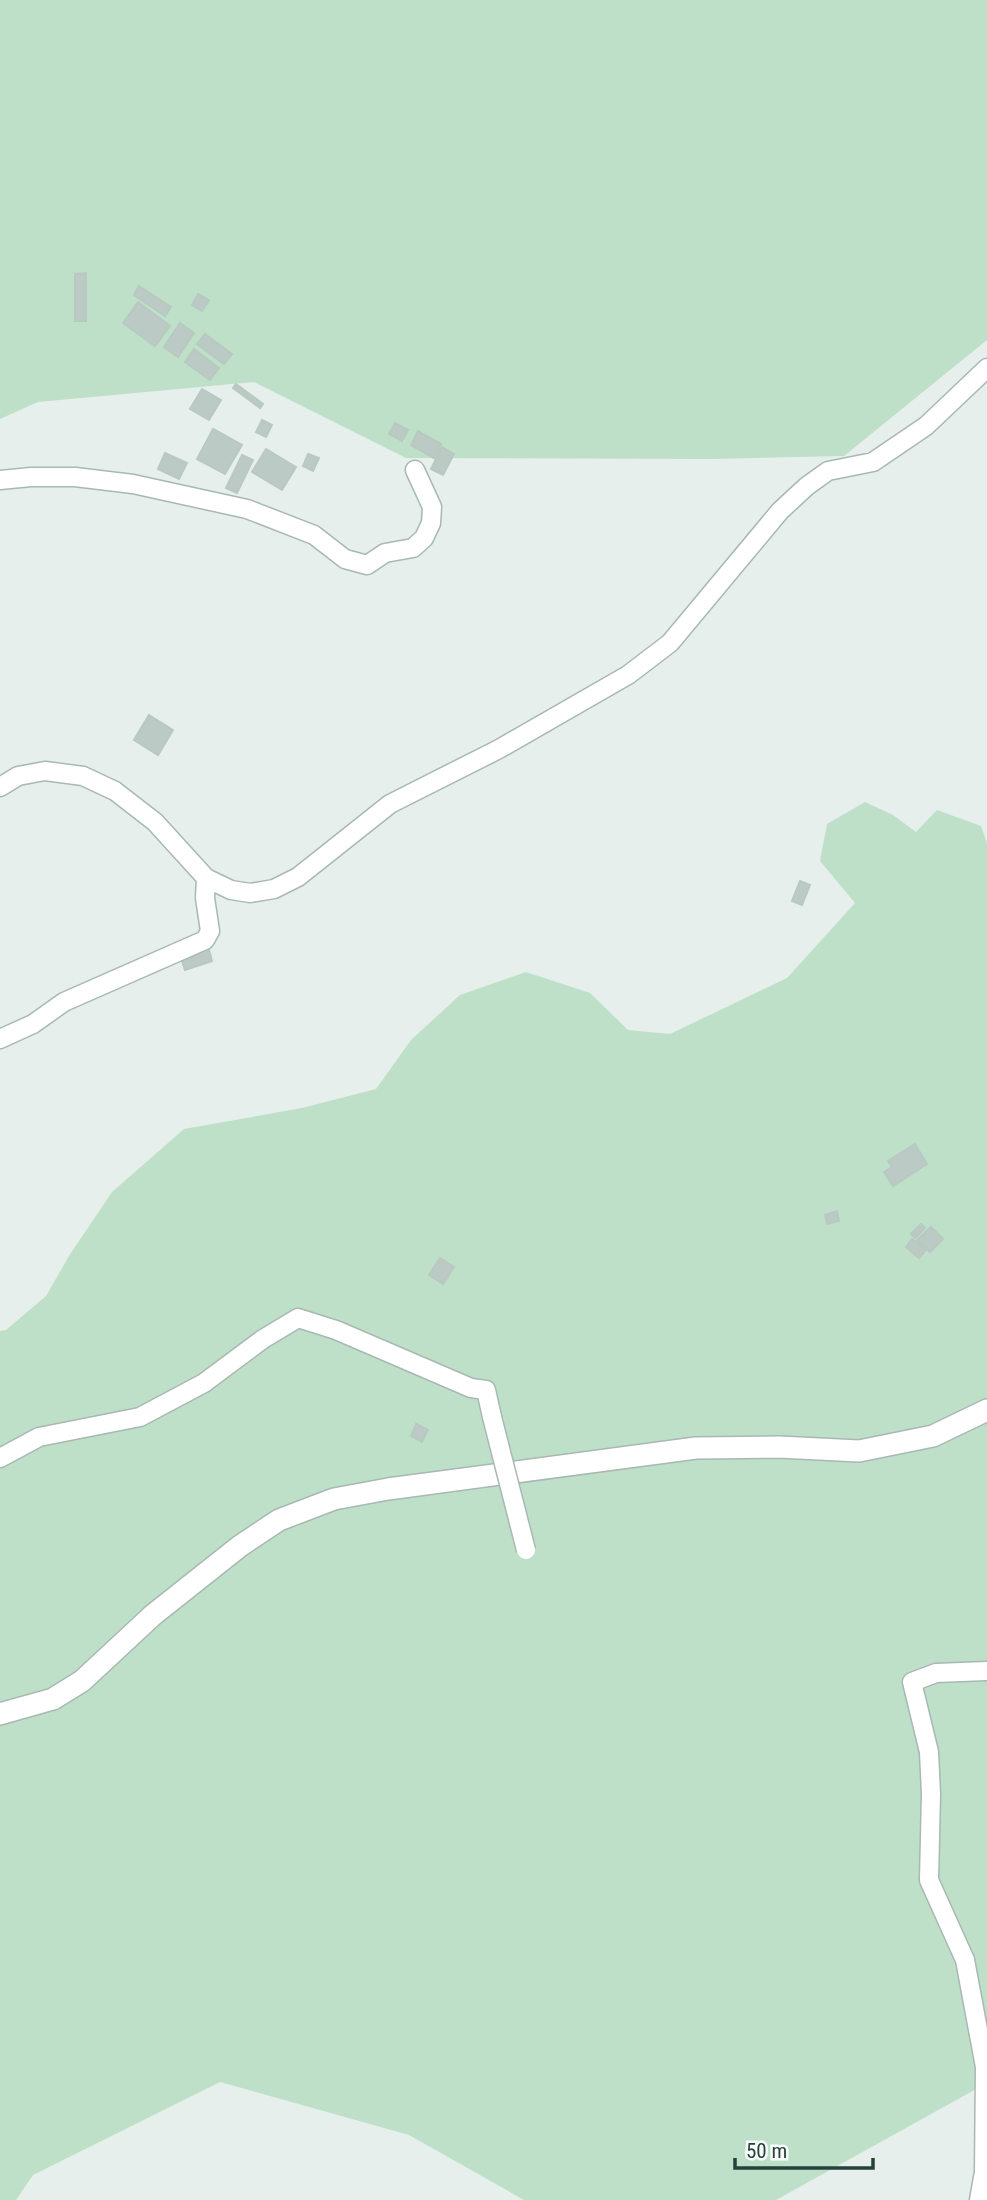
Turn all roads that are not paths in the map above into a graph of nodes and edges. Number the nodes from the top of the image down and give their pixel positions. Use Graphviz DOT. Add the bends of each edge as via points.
graph roads {
  1 [pos="987,368"];
  2 [pos="415,470"];
  3 [pos="0,480"];
  4 [pos="0,787"];
  5 [pos="206,878"];
  6 [pos="0,1039"];
  7 [pos="987,1410"];
  8 [pos="0,1458"];
  9 [pos="526,1550"];
  10 [pos="987,1671"];
  11 [pos="0,1714"];
  12 [pos="979,2200"];
  1 -- 5 [label="street" via="926,426 873,462 828,471 807,486 780,511 670,643 628,675 499,749 390,804 298,877 274,889 230,890"];
  2 -- 3 [label="street" via="432,507 424,538 412,548 385,553 367,565 345,559 314,535 247,509 133,484 75,477"];
  4 -- 5 [label="street" via="18,776 45,771 83,776 115,791 155,822"];
  5 -- 6 [label="street" via="210,932 205,940 64,1002 33,1024"];
  7 -- 11 [label="street" via="933,1436 859,1451 696,1448 334,1499 279,1521 240,1546 153,1615 82,1681 53,1699"];
  8 -- 9 [label="street, bridge" via="40,1437 140,1417 204,1383 298,1318 486,1390"];
  10 -- 12 [label="street" via="936,1673 912,1682 929,1752 929,1880 965,1960 985,2067 985,2172"];
}
